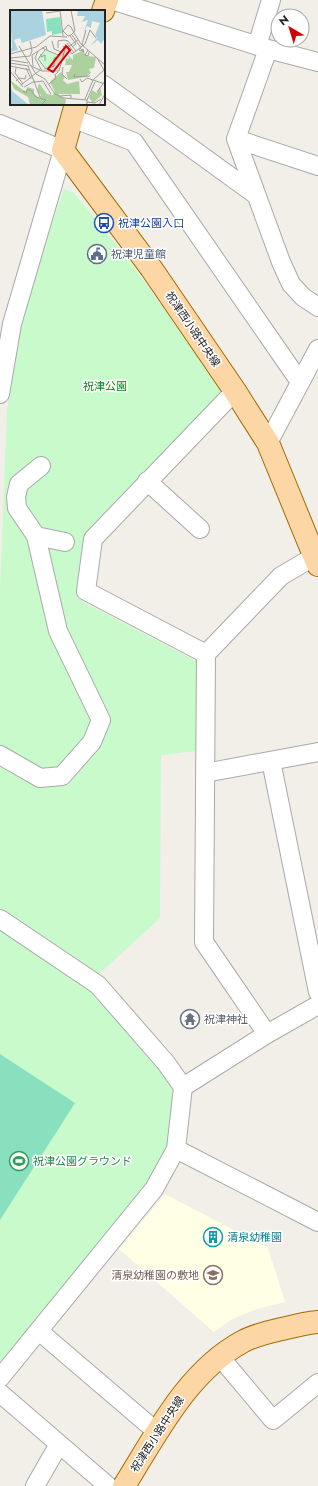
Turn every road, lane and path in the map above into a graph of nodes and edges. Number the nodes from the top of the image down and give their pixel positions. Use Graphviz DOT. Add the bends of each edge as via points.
graph roads {
  1 [pos="106,0"];
  2 [pos="111,0"];
  3 [pos="271,0"];
  4 [pos="103,10"];
  5 [pos="263,47"];
  6 [pos="318,62"];
  7 [pos="105,85"];
  8 [pos="74,111"];
  9 [pos="0,124"];
  10 [pos="236,138"];
  11 [pos="62,150"];
  12 [pos="318,166"];
  13 [pos="256,194"];
  14 [pos="318,307"];
  15 [pos="318,349"];
  16 [pos="300,382"];
  17 [pos="235,391"];
  18 [pos="0,394"];
  19 [pos="268,443"];
  20 [pos="41,466"];
  21 [pos="147,481"];
  22 [pos="200,529"];
  23 [pos="36,536"];
  24 [pos="65,542"];
  25 [pos="316,561"];
  26 [pos="206,654"];
  27 [pos="318,752"];
  28 [pos="0,755"];
  29 [pos="271,761"];
  30 [pos="205,773"];
  31 [pos="0,919"];
  32 [pos="318,992"];
  33 [pos="318,1005"];
  34 [pos="267,1034"];
  35 [pos="183,1087"];
  36 [pos="176,1149"];
  37 [pos="318,1222"];
  38 [pos="318,1322"];
  39 [pos="40,1332"];
  40 [pos="220,1357"];
  41 [pos="0,1378"];
  42 [pos="318,1384"];
  43 [pos="0,1392"];
  44 [pos="157,1432"];
  45 [pos="59,1444"];
  46 [pos="35,1486"];
  47 [pos="108,1486"];
  48 [pos="124,1486"];
  1 -- 4 [label="main road"];
  2 -- 5 [label="street"];
  3 -- 5 [label="street"];
  5 -- 6 [label="street"];
  5 -- 10 [label="street"];
  7 -- 13 [label="street"];
  8 -- 11 [label="main road"];
  8 -- 16 [label="street" via="134,142"];
  9 -- 11 [label="street"];
  10 -- 12 [label="street"];
  10 -- 13 [label="street"];
  11 -- 17 [label="main road, 祝津西小路中央線" via="151,268"];
  11 -- 18 [label="street" via="12,324"];
  13 -- 14 [label="street" via="291,284 303,297"];
  15 -- 16 [label="street"];
  16 -- 19 [label="street"];
  17 -- 19 [label="main road, 祝津西小路中央線"];
  17 -- 21 [label="street"];
  19 -- 25 [label="main road, 祝津西小路中央線"];
  20 -- 23 [label="street" via="19,484 16,497 17,508"];
  21 -- 22 [label="street"];
  21 -- 26 [label="street" via="94,539 86,591"];
  23 -- 24 [label="street"];
  23 -- 28 [label="street" via="58,631 101,720 92,742 62,776 40,778"];
  25 -- 26 [label="street" via="281,576"];
  26 -- 30 [label="street"];
  27 -- 29 [label="street"];
  29 -- 30 [label="street"];
  29 -- 32 [label="street"];
  30 -- 34 [label="street" via="204,942"];
  31 -- 35 [label="street" via="98,985 166,1063"];
  33 -- 34 [label="street"];
  34 -- 35 [label="street"];
  35 -- 36 [label="street"];
  36 -- 37 [label="street"];
  36 -- 39 [label="street" via="154,1189"];
  38 -- 40 [label="main road, 祝津西小路中央線" via="263,1333 242,1341"];
  39 -- 41 [label="street"];
  39 -- 44 [label="street"];
  40 -- 42 [label="street" via="273,1420"];
  40 -- 44 [label="main road, 祝津西小路中央線" via="178,1401"];
  43 -- 45 [label="street"];
  44 -- 48 [label="main road, 祝津西小路中央線"];
  45 -- 46 [label="street"];
  45 -- 47 [label="street"];
}
